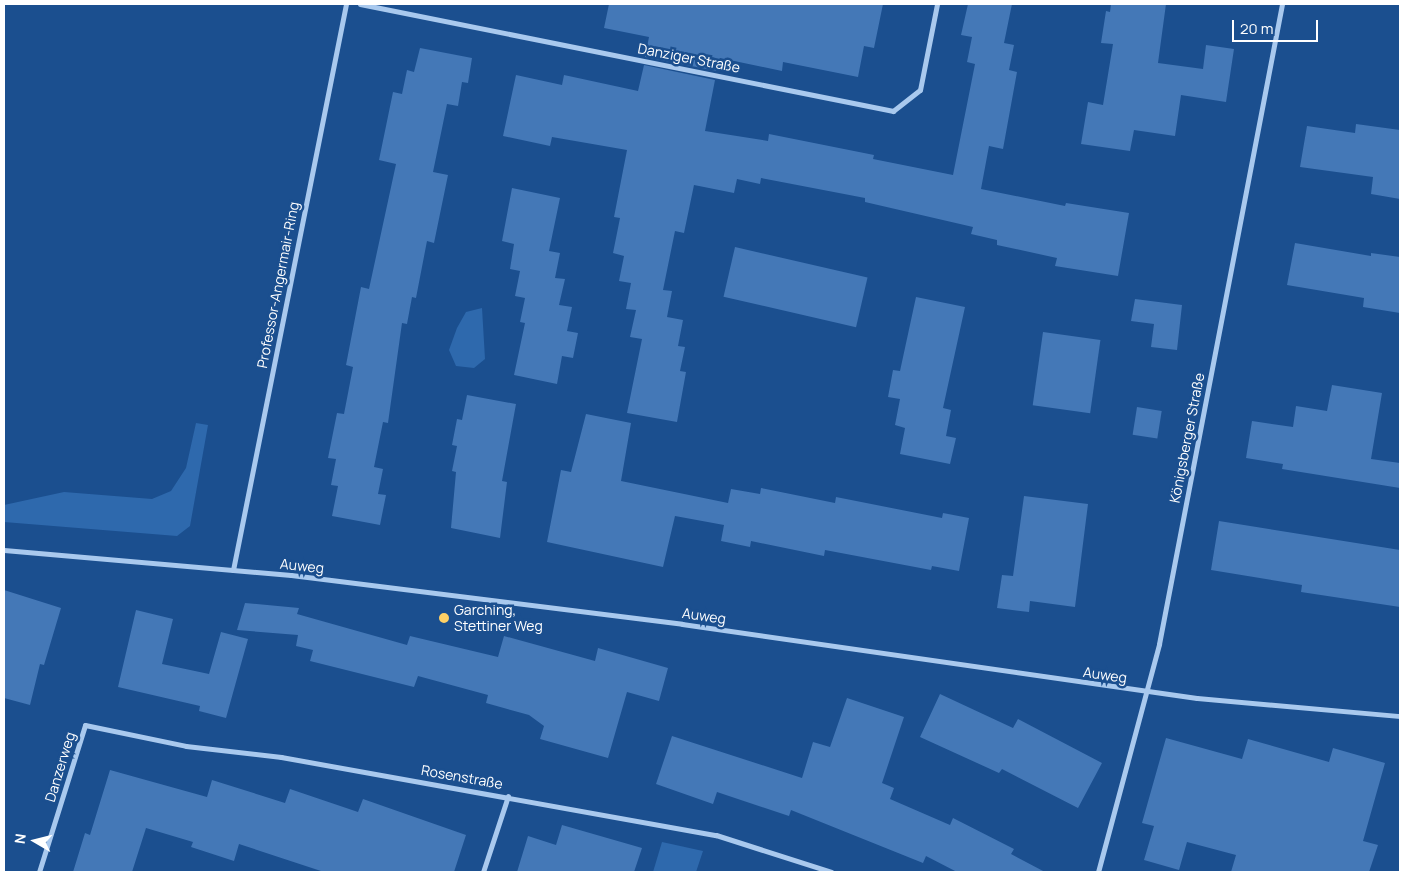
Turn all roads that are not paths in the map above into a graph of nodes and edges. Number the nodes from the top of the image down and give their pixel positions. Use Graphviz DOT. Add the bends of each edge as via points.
graph roads {
  1 [pos="346,4"];
  2 [pos="360,4"];
  3 [pos="937,4"];
  4 [pos="1282,4"];
  5 [pos="4,550"];
  6 [pos="233,570"];
  7 [pos="1148,692"];
  8 [pos="1400,716"];
  9 [pos="85,725"];
  10 [pos="508,796"];
  11 [pos="39,872"];
  12 [pos="483,872"];
  13 [pos="831,872"];
  14 [pos="1098,872"];
  1 -- 6 [label="street, Professor-Angermair-Ring"];
  2 -- 3 [label="street, Danziger Straße" via="893,111 920,90"];
  4 -- 7 [label="street, Königsberger Straße"];
  5 -- 6 [label="street, Auweg"];
  6 -- 7 [label="street, Auweg" via="682,624"];
  7 -- 8 [label="street, Auweg"];
  7 -- 14 [label="street, Königsberger Straße"];
  9 -- 10 [label="street, Rosenstraße" via="186,746 282,757"];
  9 -- 11 [label="street, Danzerweg"];
  10 -- 12 [label="street"];
  10 -- 13 [label="street, Rosenstraße" via="716,835"];
}
